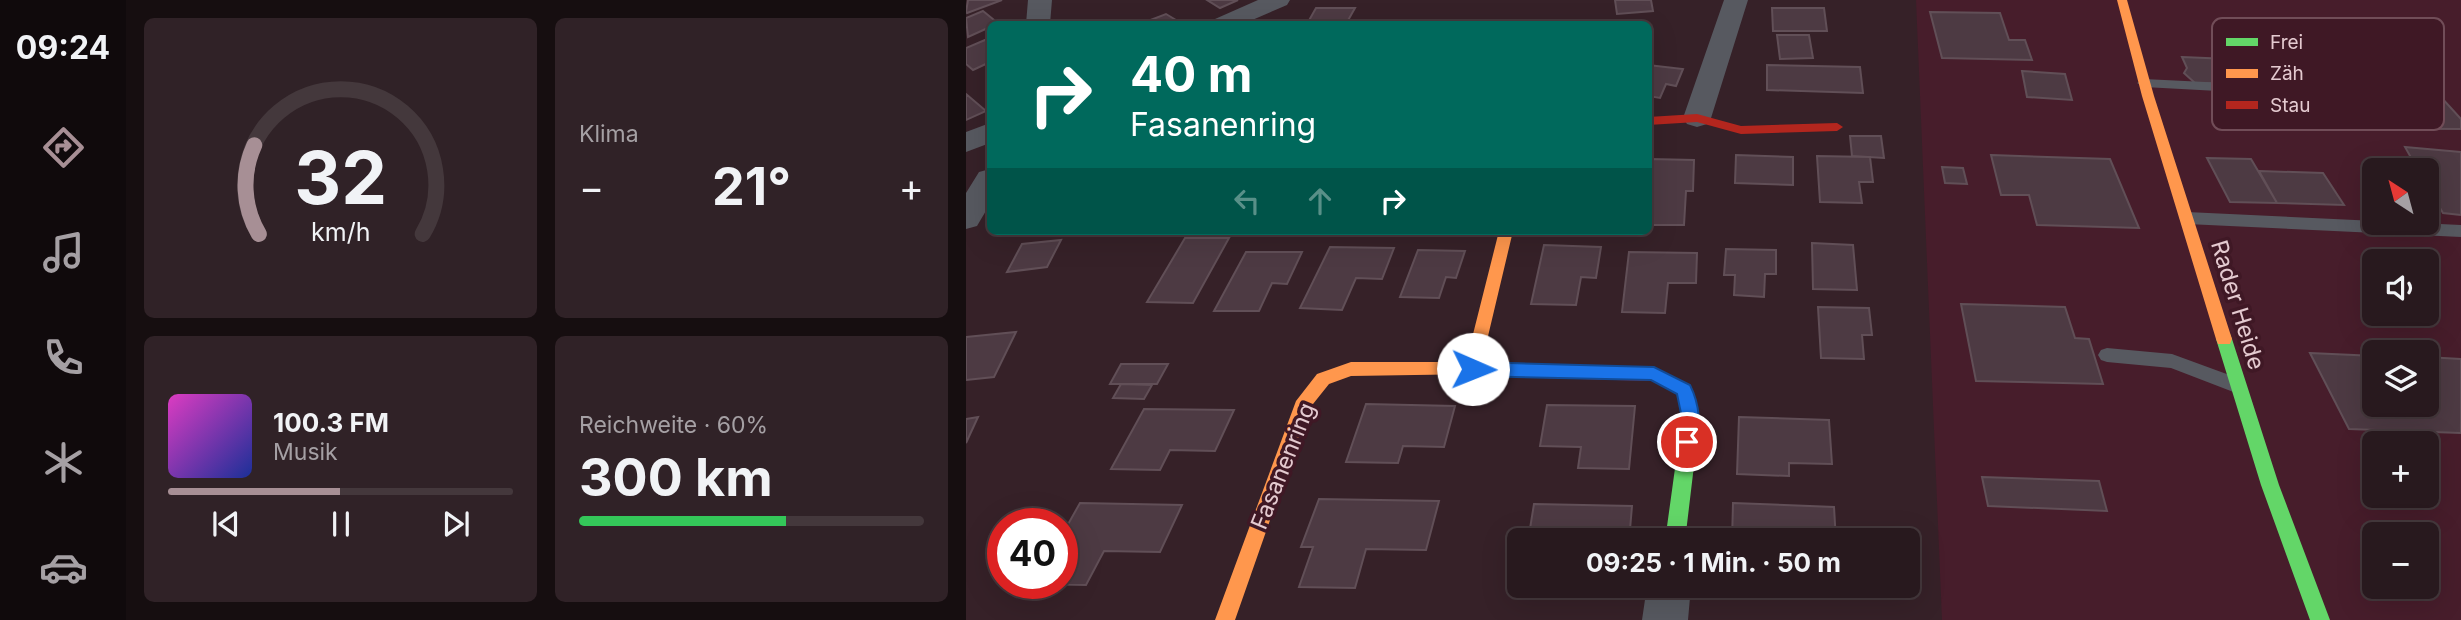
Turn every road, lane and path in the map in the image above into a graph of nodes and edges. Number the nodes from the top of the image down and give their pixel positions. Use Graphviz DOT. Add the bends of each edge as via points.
graph roads {
  1 [pos="1040,0"];
  2 [pos="1278,0"];
  3 [pos="1736,0"];
  4 [pos="2122,0"];
  5 [pos="1038,21"];
  6 [pos="1231,21"];
  7 [pos="2144,83"];
  8 [pos="2212,87"];
  9 [pos="1697,118"];
  10 [pos="1652,121"];
  11 [pos="1837,127"];
  12 [pos="987,133"];
  13 [pos="966,143"];
  14 [pos="987,184"];
  15 [pos="966,218"];
  16 [pos="2187,218"];
  17 [pos="2461,231"];
  18 [pos="1505,235"];
  19 [pos="2107,355"];
  20 [pos="1473,369"];
  21 [pos="2239,387"];
  22 [pos="1677,528"];
  23 [pos="1668,598"];
  24 [pos="1225,620"];
  25 [pos="1665,620"];
  26 [pos="2320,620"];
  1 -- 5 [label="street"];
  2 -- 6 [label="street"];
  3 -- 9 [label="street"];
  4 -- 7 [label="street, Rader Heide"];
  7 -- 8 [label="lane"];
  7 -- 16 [label="street, Rader Heide"];
  9 -- 10 [label="street"];
  9 -- 11 [label="street" via="1741,130"];
  12 -- 13 [label="street"];
  14 -- 15 [label="street"];
  16 -- 17 [label="lane"];
  16 -- 21 [label="street, Rader Heide"];
  18 -- 20 [label="street"];
  19 -- 21 [label="lane" via="2172,362"];
  20 -- 22 [label="street, Fasanenring" via="1654,373 1684,390 1690,418"];
  20 -- 24 [label="street, Fasanenring" via="1352,369 1323,380 1302,406"];
  21 -- 26 [label="street, Rader Heide"];
  23 -- 25 [label="street"];
}
